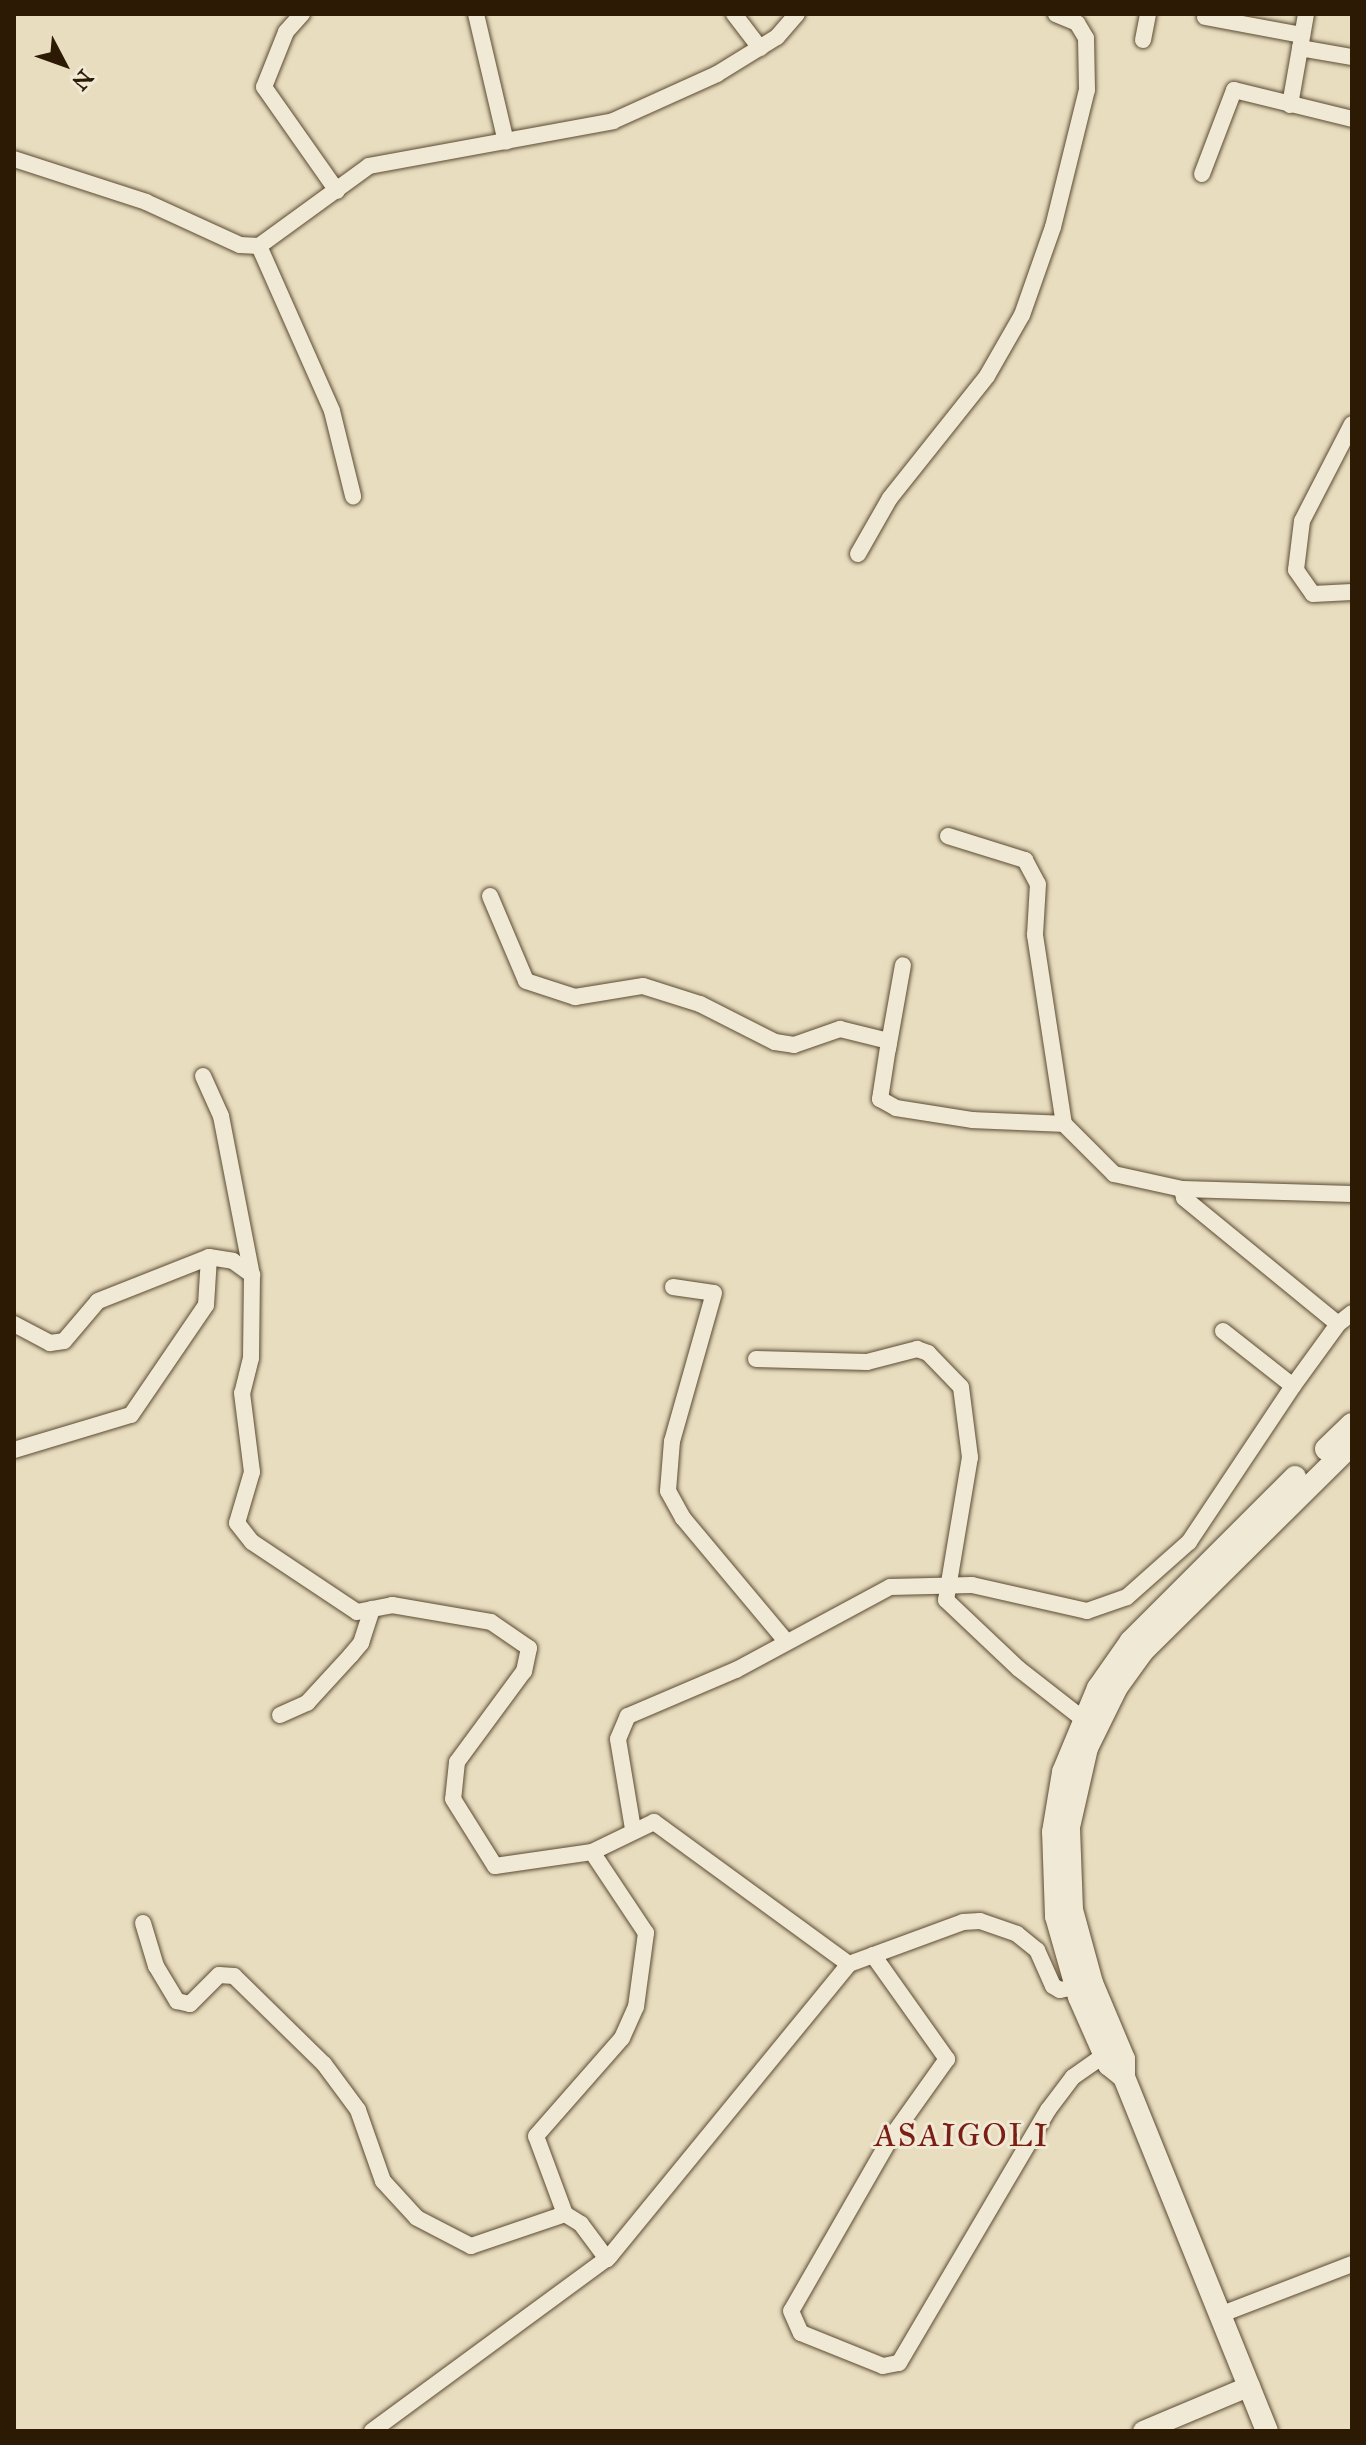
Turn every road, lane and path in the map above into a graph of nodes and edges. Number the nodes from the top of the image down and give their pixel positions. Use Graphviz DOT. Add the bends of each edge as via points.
graph roads {
  1 [pos="302,14"];
  2 [pos="476,14"];
  3 [pos="734,14"];
  4 [pos="797,14"];
  5 [pos="1056,14"];
  6 [pos="1148,14"];
  7 [pos="1306,14"];
  8 [pos="1205,17"];
  9 [pos="1143,40"];
  10 [pos="1301,41"];
  11 [pos="760,48"];
  12 [pos="1352,57"];
  13 [pos="1290,105"];
  14 [pos="1352,119"];
  15 [pos="506,142"];
  16 [pos="14,159"];
  17 [pos="1202,174"];
  18 [pos="337,191"];
  19 [pos="259,246"];
  20 [pos="1352,424"];
  21 [pos="353,496"];
  22 [pos="858,554"];
  23 [pos="1352,592"];
  24 [pos="948,836"];
  25 [pos="490,896"];
  26 [pos="903,965"];
  27 [pos="889,1041"];
  28 [pos="203,1076"];
  29 [pos="1064,1124"];
  30 [pos="1182,1189"];
  31 [pos="1352,1194"];
  32 [pos="209,1257"];
  33 [pos="252,1275"];
  34 [pos="673,1287"];
  35 [pos="1352,1313"];
  36 [pos="14,1324"];
  37 [pos="1338,1324"];
  38 [pos="1223,1331"];
  39 [pos="756,1359"];
  40 [pos="1293,1386"];
  41 [pos="1352,1424"];
  42 [pos="1352,1444"];
  43 [pos="14,1450"];
  44 [pos="945,1587"];
  45 [pos="372,1609"];
  46 [pos="786,1641"];
  47 [pos="280,1715"];
  48 [pos="1083,1719"];
  49 [pos="633,1829"];
  50 [pos="592,1852"];
  51 [pos="143,1923"];
  52 [pos="873,1955"];
  53 [pos="849,1964"];
  54 [pos="1084,1985"];
  55 [pos="1105,2055"];
  56 [pos="1124,2077"];
  57 [pos="565,2214"];
  58 [pos="607,2259"];
  59 [pos="1352,2264"];
  60 [pos="1222,2314"];
  61 [pos="1250,2386"];
  62 [pos="372,2431"];
  63 [pos="1143,2431"];
  64 [pos="1267,2431"];
  1 -- 18 [label="street" via="286,32 264,87"];
  2 -- 15 [label="street"];
  3 -- 11 [label="street"];
  4 -- 11 [label="street"];
  5 -- 22 [label="street" via="1077,23 1086,38 1087,90 1053,227 1022,315 987,376 890,498"];
  6 -- 9 [label="street"];
  7 -- 10 [label="street"];
  8 -- 10 [label="street"];
  10 -- 12 [label="street"];
  10 -- 13 [label="street"];
  11 -- 15 [label="street" via="717,74 613,121"];
  13 -- 14 [label="street"];
  13 -- 17 [label="street" via="1240,90 1229,94"];
  15 -- 18 [label="street" via="369,166"];
  16 -- 19 [label="street" via="146,202 240,245"];
  18 -- 19 [label="street"];
  19 -- 21 [label="street" via="332,411"];
  20 -- 23 [label="street" via="1302,521 1296,570 1313,594"];
  24 -- 29 [label="street" via="1025,860 1038,884 1035,935"];
  25 -- 27 [label="street" via="526,981 575,997 643,986 700,1004 775,1042 794,1045 840,1029"];
  26 -- 27 [label="street"];
  27 -- 29 [label="street" via="880,1099 896,1108 973,1120"];
  28 -- 33 [label="street" via="221,1116"];
  29 -- 30 [label="street" via="1114,1174"];
  30 -- 31 [label="street"];
  30 -- 37 [label="street" via="1184,1198"];
  32 -- 33 [label="street" via="233,1261"];
  32 -- 36 [label="street" via="98,1301 64,1341 50,1343"];
  32 -- 43 [label="street" via="206,1305 131,1415"];
  33 -- 45 [label="street" via="251,1358 242,1393 252,1472 237,1523 252,1542 357,1612"];
  34 -- 46 [label="street" via="714,1293 672,1441 668,1491 683,1518"];
  35 -- 37 [label="street"];
  37 -- 40 [label="street"];
  38 -- 40 [label="street"];
  39 -- 44 [label="street" via="867,1362 917,1349 928,1353 961,1387 970,1457"];
  40 -- 44 [label="street" via="1189,1542 1127,1597 1087,1611 972,1585"];
  41 -- 48 [label="main road" via="1131,1641"];
  42 -- 54 [label="main road" via="1168,1622 1117,1687 1096,1729 1075,1788 1069,1856"];
  44 -- 46 [label="street" via="890,1587"];
  44 -- 48 [label="street" via="946,1600 970,1626"];
  45 -- 47 [label="street" via="361,1643 307,1703"];
  45 -- 50 [label="street" via="420,1608 491,1622 529,1648 524,1671 457,1762 453,1799 495,1866"];
  46 -- 49 [label="street" via="736,1670 628,1716 618,1739"];
  48 -- 54 [label="main road" via="1063,1772 1053,1832 1056,1916"];
  49 -- 50 [label="street"];
  49 -- 53 [label="street" via="654,1822"];
  50 -- 57 [label="street" via="646,1933 636,2007 622,2038 536,2136"];
  51 -- 57 [label="street" via="156,1966 177,2001 190,2004 219,1975 234,1976 324,2064 358,2110 383,2181 417,2218 471,2246"];
  52 -- 53 [label="street"];
  52 -- 54 [label="street" via="963,1922 980,1921 1017,1934 1037,1950 1053,1986"];
  52 -- 55 [label="street" via="947,2059 890,2139 791,2311 801,2333 883,2366 899,2363 1048,2110 1073,2077"];
  53 -- 58 [label="street"];
  54 -- 55 [label="main road"];
  54 -- 56 [label="main road" via="1124,2059"];
  55 -- 56 [label="main road"];
  56 -- 60 [label="main road"];
  57 -- 58 [label="street" via="581,2224"];
  58 -- 62 [label="street"];
  59 -- 60 [label="street"];
  60 -- 61 [label="main road"];
  61 -- 63 [label="street"];
  61 -- 64 [label="main road"];
}
